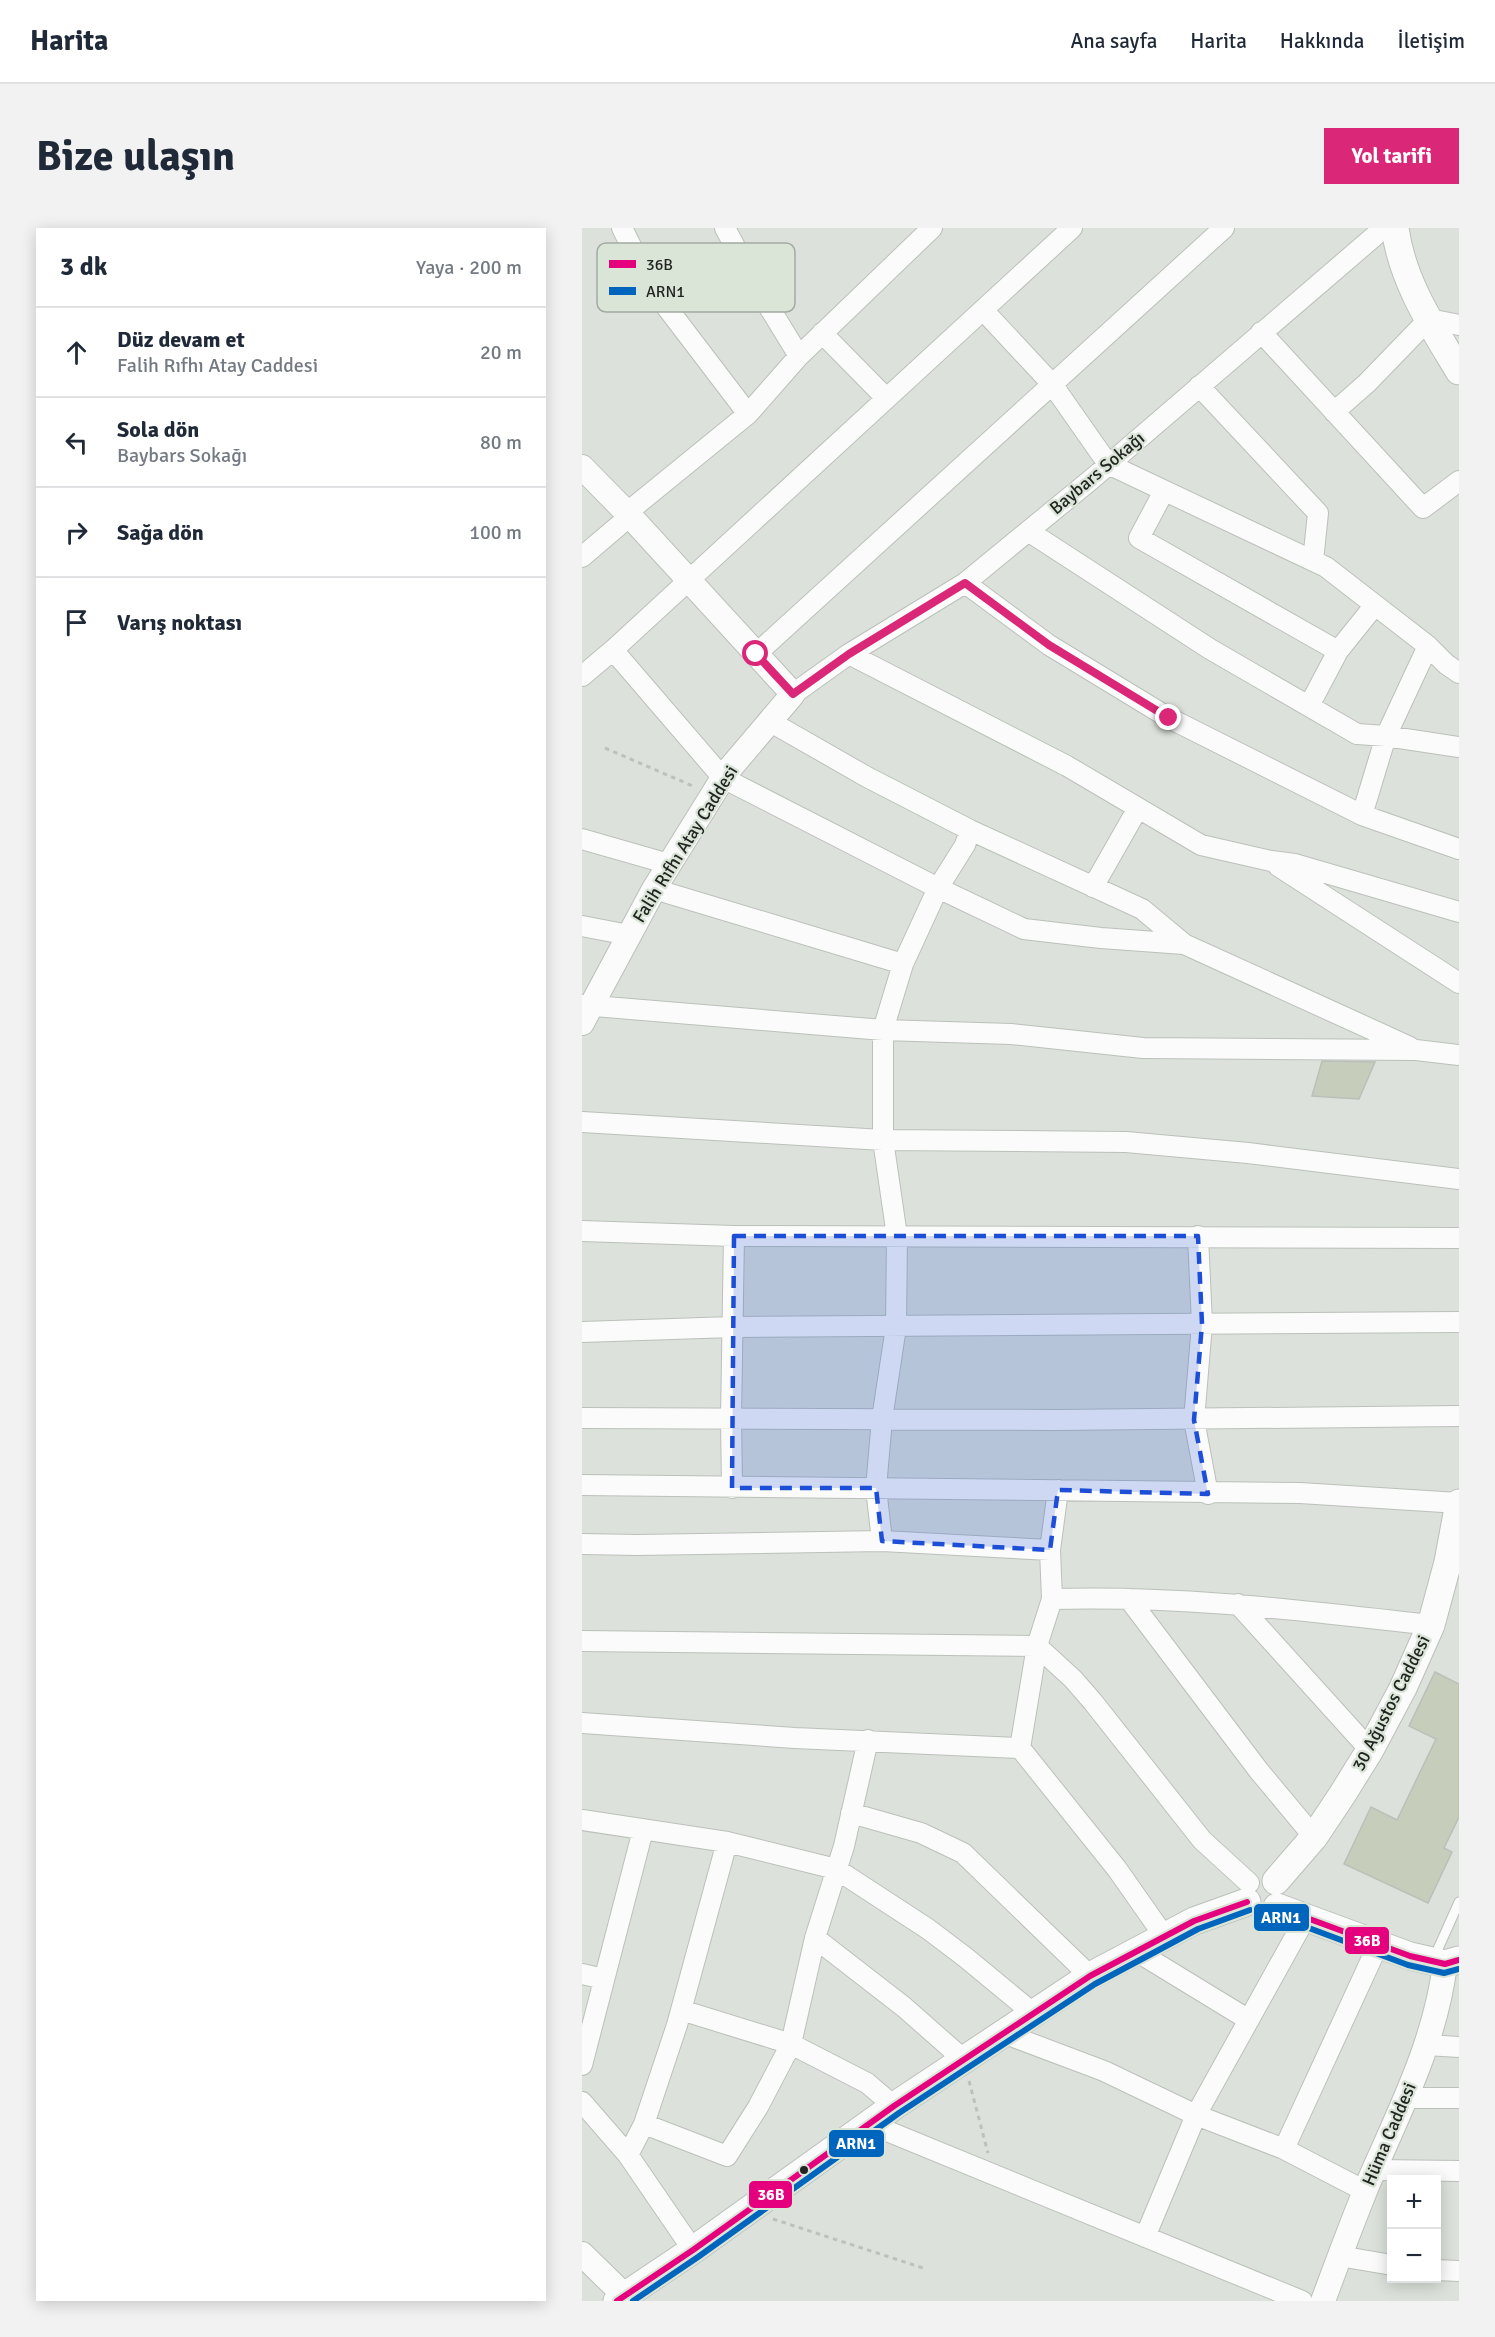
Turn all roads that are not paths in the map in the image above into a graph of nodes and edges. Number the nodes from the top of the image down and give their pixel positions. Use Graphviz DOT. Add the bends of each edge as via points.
graph roads {
  1 [pos="622,228"];
  2 [pos="932,228"];
  3 [pos="1072,228"];
  4 [pos="1224,228"];
  5 [pos="1383,228"];
  6 [pos="1395,228"];
  7 [pos="630,243"];
  8 [pos="983,310"];
  9 [pos="670,312"];
  10 [pos="772,312"];
  11 [pos="1429,319"];
  12 [pos="1459,325"];
  13 [pos="1260,332"];
  14 [pos="822,333"];
  15 [pos="799,356"];
  16 [pos="1459,371"];
  17 [pos="1052,384"];
  18 [pos="1199,386"];
  19 [pos="886,398"];
  20 [pos="1335,412"];
  21 [pos="748,414"];
  22 [pos="1108,464"];
  23 [pos="582,468"];
  24 [pos="1459,481"];
  25 [pos="1164,491"];
  26 [pos="630,516"];
  27 [pos="1028,531"];
  28 [pos="582,556"];
  29 [pos="1313,561"];
  30 [pos="687,580"];
  31 [pos="965,583"];
  32 [pos="1375,605"];
  33 [pos="1428,646"];
  34 [pos="613,650"];
  35 [pos="1338,651"];
  36 [pos="756,654"];
  37 [pos="849,654"];
  38 [pos="1459,673"];
  39 [pos="582,676"];
  40 [pos="793,694"];
  41 [pos="1309,706"];
  42 [pos="769,721"];
  43 [pos="1386,736"];
  44 [pos="1459,747"];
  45 [pos="718,787"];
  46 [pos="1138,808"];
  47 [pos="1362,815"];
  48 [pos="970,830"];
  49 [pos="582,839"];
  50 [pos="1459,849"];
  51 [pos="1271,861"];
  52 [pos="669,864"];
  53 [pos="1093,887"];
  54 [pos="938,888"];
  55 [pos="654,889"];
  56 [pos="1459,912"];
  57 [pos="582,926"];
  58 [pos="628,935"];
  59 [pos="1184,944"];
  60 [pos="903,964"];
  61 [pos="1459,983"];
  62 [pos="584,1012"];
  63 [pos="883,1030"];
  64 [pos="1416,1050"];
  65 [pos="1459,1055"];
  66 [pos="582,1122"];
  67 [pos="883,1140"];
  68 [pos="1459,1179"];
  69 [pos="582,1232"];
  70 [pos="734,1236"];
  71 [pos="897,1236"];
  72 [pos="1198,1236"];
  73 [pos="1459,1238"];
  74 [pos="1459,1322"];
  75 [pos="1202,1324"];
  76 [pos="732,1327"];
  77 [pos="896,1327"];
  78 [pos="582,1332"];
  79 [pos="1459,1416"];
  80 [pos="582,1418"];
  81 [pos="731,1418"];
  82 [pos="882,1419"];
  83 [pos="1194,1420"];
  84 [pos="582,1485"];
  85 [pos="732,1488"];
  86 [pos="876,1488"];
  87 [pos="1058,1490"];
  88 [pos="1208,1494"];
  89 [pos="1459,1503"];
  90 [pos="882,1541"];
  91 [pos="582,1544"];
  92 [pos="1050,1550"];
  93 [pos="1052,1599"];
  94 [pos="1129,1599"];
  95 [pos="1238,1604"];
  96 [pos="1431,1625"];
  97 [pos="582,1641"];
  98 [pos="1037,1646"];
  99 [pos="582,1723"];
  100 [pos="868,1740"];
  101 [pos="1020,1748"];
  102 [pos="1370,1750"];
  103 [pos="851,1813"];
  104 [pos="582,1820"];
  105 [pos="643,1830"];
  106 [pos="1314,1837"];
  107 [pos="727,1842"];
  108 [pos="836,1869"];
  109 [pos="1248,1893"];
  110 [pos="1276,1894"];
  111 [pos="1459,1902"];
  112 [pos="1306,1917"];
  113 [pos="1164,1936"];
  114 [pos="814,1938"];
  115 [pos="1378,1945"];
  116 [pos="1136,1951"];
  117 [pos="1445,1962"];
  118 [pos="582,1974"];
  119 [pos="1090,1976"];
  120 [pos="604,1978"];
  121 [pos="681,2010"];
  122 [pos="1034,2014"];
  123 [pos="1249,2020"];
  124 [pos="1004,2033"];
  125 [pos="791,2044"];
  126 [pos="1427,2045"];
  127 [pos="1459,2047"];
  128 [pos="963,2059"];
  129 [pos="582,2065"];
  130 [pos="1405,2098"];
  131 [pos="1459,2098"];
  132 [pos="582,2102"];
  133 [pos="894,2106"];
  134 [pos="1196,2115"];
  135 [pos="644,2124"];
  136 [pos="870,2124"];
  137 [pos="1284,2149"];
  138 [pos="628,2155"];
  139 [pos="1459,2172"];
  140 [pos="1369,2180"];
  141 [pos="1145,2237"];
  142 [pos="693,2250"];
  143 [pos="582,2254"];
  144 [pos="1339,2256"];
  145 [pos="1387,2264"];
  146 [pos="1441,2270"];
  147 [pos="1459,2271"];
  148 [pos="621,2298"];
  149 [pos="1302,2301"];
  150 [pos="1323,2301"];
  1 -- 7 [label="street"];
  2 -- 14 [label="street"];
  3 -- 8 [label="street"];
  4 -- 17 [label="street"];
  5 -- 13 [label="street, Baybars Sokağı"];
  6 -- 11 [label="main road" via="1409,281"];
  8 -- 17 [label="street"];
  8 -- 19 [label="street"];
  9 -- 21 [label="street"];
  10 -- 15 [label="street"];
  11 -- 12 [label="street"];
  11 -- 16 [label="main road"];
  11 -- 20 [label="street"];
  13 -- 18 [label="street, Baybars Sokağı"];
  13 -- 20 [label="street"];
  14 -- 15 [label="street"];
  14 -- 19 [label="street"];
  15 -- 21 [label="street"];
  17 -- 22 [label="street"];
  17 -- 36 [label="street"];
  18 -- 22 [label="street, Baybars Sokağı"];
  18 -- 29 [label="street" via="1318,513"];
  19 -- 30 [label="street"];
  20 -- 24 [label="street" via="1423,508"];
  21 -- 26 [label="street" via="635,506"];
  22 -- 25 [label="street"];
  22 -- 27 [label="street, Baybars Sokağı"];
  23 -- 26 [label="street"];
  25 -- 29 [label="street"];
  25 -- 35 [label="street" via="1139,538"];
  26 -- 28 [label="street"];
  26 -- 30 [label="street"];
  27 -- 31 [label="street, Baybars Sokağı"];
  27 -- 41 [label="street" via="1210,650"];
  29 -- 32 [label="street"];
  30 -- 34 [label="street"];
  30 -- 36 [label="street"];
  31 -- 37 [label="street, Baybars Sokağı"];
  31 -- 47 [label="street" via="1049,645 1169,718"];
  32 -- 33 [label="street"];
  32 -- 35 [label="street"];
  33 -- 38 [label="street"];
  33 -- 43 [label="street"];
  34 -- 39 [label="street"];
  34 -- 45 [label="street"];
  35 -- 41 [label="street"];
  36 -- 40 [label="street"];
  37 -- 40 [label="street, Baybars Sokağı"];
  37 -- 46 [label="street" via="1067,766"];
  40 -- 42 [label="street, Falih Rıfhı Atay Caddesi"];
  41 -- 43 [label="street" via="1357,734"];
  42 -- 45 [label="street, Falih Rıfhı Atay Caddesi"];
  42 -- 48 [label="street"];
  43 -- 44 [label="street"];
  43 -- 47 [label="street"];
  45 -- 52 [label="street, Falih Rıfhı Atay Caddesi"];
  45 -- 54 [label="street"];
  46 -- 51 [label="street" via="1201,845"];
  46 -- 53 [label="street"];
  47 -- 50 [label="street"];
  48 -- 53 [label="street"];
  48 -- 54 [label="street"];
  49 -- 52 [label="street"];
  51 -- 56 [label="street" via="1295,864"];
  51 -- 61 [label="street"];
  52 -- 55 [label="street, Falih Rıfhı Atay Caddesi"];
  53 -- 59 [label="street" via="1142,909"];
  54 -- 59 [label="street" via="1024,929"];
  54 -- 60 [label="street"];
  55 -- 58 [label="street, Falih Rıfhı Atay Caddesi"];
  55 -- 60 [label="street"];
  57 -- 58 [label="street"];
  58 -- 62 [label="street, Falih Rıfhı Atay Caddesi"];
  59 -- 64 [label="street"];
  60 -- 63 [label="street"];
  62 -- 63 [label="street"];
  63 -- 64 [label="street" via="1011,1034 1143,1048"];
  63 -- 67 [label="street"];
  64 -- 65 [label="street"];
  66 -- 67 [label="street"];
  67 -- 68 [label="street" via="1126,1142"];
  67 -- 71 [label="street"];
  69 -- 70 [label="street"];
  70 -- 71 [label="street"];
  70 -- 76 [label="street"];
  71 -- 72 [label="street"];
  71 -- 77 [label="street"];
  72 -- 73 [label="street"];
  72 -- 75 [label="street"];
  74 -- 75 [label="street"];
  75 -- 77 [label="street"];
  75 -- 83 [label="street"];
  76 -- 77 [label="street"];
  76 -- 78 [label="street"];
  76 -- 81 [label="street"];
  77 -- 82 [label="street"];
  79 -- 83 [label="street"];
  80 -- 81 [label="street"];
  81 -- 82 [label="street"];
  81 -- 85 [label="street"];
  82 -- 83 [label="street"];
  82 -- 86 [label="street"];
  83 -- 88 [label="street"];
  84 -- 85 [label="street"];
  85 -- 86 [label="street"];
  86 -- 87 [label="street"];
  86 -- 90 [label="street"];
  87 -- 88 [label="street"];
  87 -- 92 [label="street"];
  88 -- 89 [label="street" via="1300,1493"];
  89 -- 96 [label="main road, 30 Ağustos Caddesi"];
  90 -- 91 [label="street"];
  90 -- 92 [label="street"];
  92 -- 93 [label="street"];
  93 -- 94 [label="street"];
  93 -- 98 [label="street"];
  94 -- 95 [label="street"];
  94 -- 106 [label="street" via="1259,1772"];
  95 -- 96 [label="street"];
  95 -- 102 [label="street"];
  96 -- 102 [label="main road, 30 Ağustos Caddesi"];
  97 -- 98 [label="street"];
  98 -- 101 [label="street"];
  98 -- 109 [label="street" via="1093,1702"];
  99 -- 100 [label="street"];
  100 -- 101 [label="street"];
  100 -- 103 [label="street"];
  101 -- 113 [label="street" via="1118,1869"];
  102 -- 106 [label="main road, 30 Ağustos Caddesi"];
  103 -- 108 [label="street"];
  103 -- 119 [label="street" via="921,1833 963,1853"];
  104 -- 105 [label="street"];
  105 -- 107 [label="street"];
  105 -- 120 [label="street"];
  106 -- 110 [label="main road, 30 Ağustos Caddesi"];
  107 -- 108 [label="street"];
  107 -- 121 [label="street"];
  108 -- 114 [label="street"];
  108 -- 122 [label="street" via="956,1950"];
  109 -- 110 [label="main road" via="1255,1911 1261,1912 1272,1910"];
  109 -- 113 [label="main road"];
  110 -- 112 [label="main road"];
  111 -- 117 [label="lane"];
  112 -- 115 [label="main road"];
  112 -- 123 [label="street"];
  113 -- 116 [label="main road"];
  114 -- 125 [label="street"];
  114 -- 128 [label="street" via="904,2007"];
  115 -- 117 [label="main road"];
  115 -- 137 [label="street"];
  116 -- 119 [label="main road"];
  116 -- 123 [label="street"];
  117 -- 126 [label="street, Hüma Caddesi" via="1439,2006"];
  118 -- 120 [label="street"];
  119 -- 122 [label="main road"];
  120 -- 129 [label="street"];
  121 -- 125 [label="street"];
  121 -- 135 [label="street"];
  122 -- 124 [label="main road"];
  123 -- 134 [label="street"];
  124 -- 128 [label="main road"];
  124 -- 134 [label="street" via="1104,2071"];
  125 -- 133 [label="street" via="867,2083"];
  125 -- 135 [label="street" via="727,2156"];
  126 -- 127 [label="street"];
  126 -- 130 [label="street, Hüma Caddesi"];
  128 -- 133 [label="main road"];
  130 -- 131 [label="street"];
  130 -- 140 [label="street, Hüma Caddesi"];
  132 -- 138 [label="street"];
  133 -- 136 [label="main road"];
  134 -- 137 [label="street"];
  134 -- 141 [label="street"];
  135 -- 138 [label="street"];
  136 -- 141 [label="street"];
  136 -- 142 [label="main road"];
  137 -- 140 [label="street"];
  138 -- 142 [label="street"];
  139 -- 140 [label="street"];
  140 -- 144 [label="street, Hüma Caddesi"];
  141 -- 149 [label="street"];
  142 -- 148 [label="main road"];
  143 -- 148 [label="street"];
  144 -- 145 [label="street"];
  144 -- 150 [label="street, Hüma Caddesi"];
  146 -- 147 [label="street"];
}
